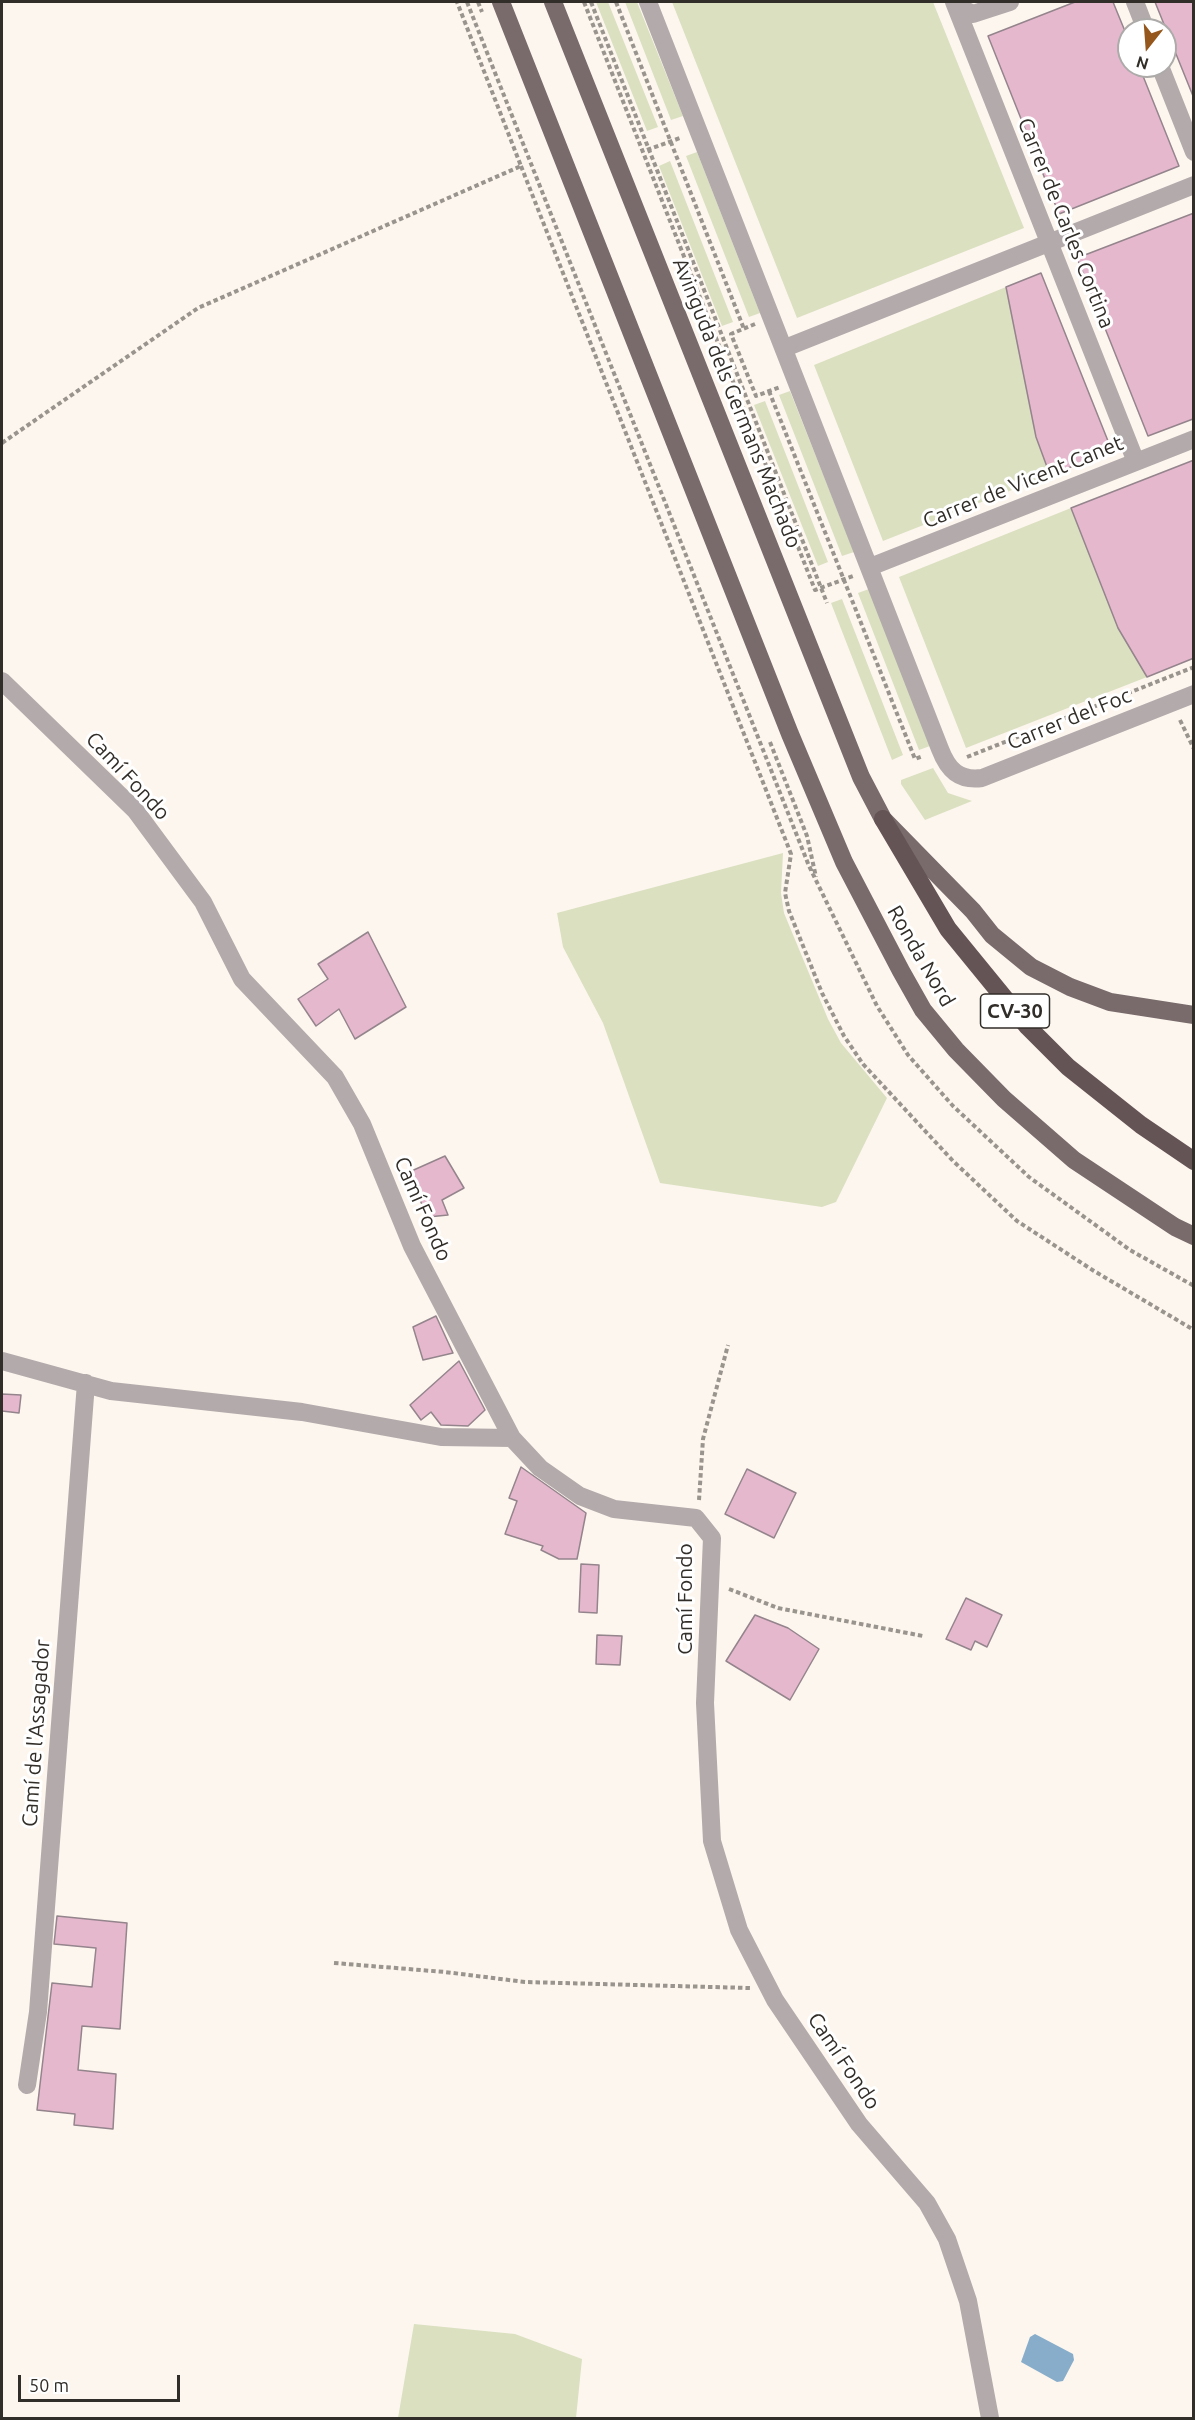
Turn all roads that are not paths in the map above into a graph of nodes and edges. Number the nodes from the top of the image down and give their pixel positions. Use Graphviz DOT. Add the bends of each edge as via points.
graph roads {
  1 [pos="501,2"];
  2 [pos="553,2"];
  3 [pos="648,2"];
  4 [pos="1010,2"];
  5 [pos="1135,2"];
  6 [pos="961,3"];
  7 [pos="1141,18"];
  8 [pos="1165,78"];
  9 [pos="1194,152"];
  10 [pos="1194,185"];
  11 [pos="1050,242"];
  12 [pos="785,348"];
  13 [pos="1194,439"];
  14 [pos="1136,462"];
  15 [pos="870,567"];
  16 [pos="2,681"];
  17 [pos="1194,694"];
  18 [pos="884,819"];
  19 [pos="1194,1016"];
  20 [pos="1194,1161"];
  21 [pos="1194,1236"];
  22 [pos="2,1361"];
  23 [pos="86,1383"];
  24 [pos="512,1438"];
  25 [pos="27,2085"];
  26 [pos="990,2418"];
  1 -- 21 [label="main road, Ronda Nord" via="790,734 849,872 923,1010 1004,1099 1074,1160"];
  2 -- 18 [label="main road, Avinguda dels Germans Machado" via="861,777"];
  3 -- 12 [label="street"];
  4 -- 6 [label="street" via="974,14"];
  5 -- 7 [label="street"];
  6 -- 11 [label="street, Carrer de Carles Cortina"];
  8 -- 9 [label="street"];
  10 -- 11 [label="street"];
  11 -- 12 [label="street"];
  11 -- 14 [label="street, Carrer de Carles Cortina"];
  12 -- 15 [label="street"];
  13 -- 14 [label="street, Carrer de Vicent Canet"];
  14 -- 15 [label="street, Carrer de Vicent Canet"];
  15 -- 17 [label="street, Carrer del Foc" via="940,749 950,769 960,777 982,778"];
  16 -- 24 [label="street, Camí Fondo" via="135,810 203,902 242,978 335,1077 362,1124 412,1246"];
  18 -- 19 [label="main road, Avinguda dels Germans Machado" via="992,935 1031,967 1110,1002"];
  18 -- 20 [label="highway, Ronda Nord / CV-30" via="948,929 1028,1027 1068,1067"];
  22 -- 23 [label="street"];
  23 -- 24 [label="street" via="111,1391 302,1412 441,1437"];
  23 -- 25 [label="street, Camí de l'Assagador" via="38,2012"];
  24 -- 26 [label="street, Camí Fondo" via="540,1468 580,1496 614,1509 696,1518 712,1538 705,1703 712,1841 739,1930 768,1988 859,2124 927,2203 947,2239 969,2301"];
}
